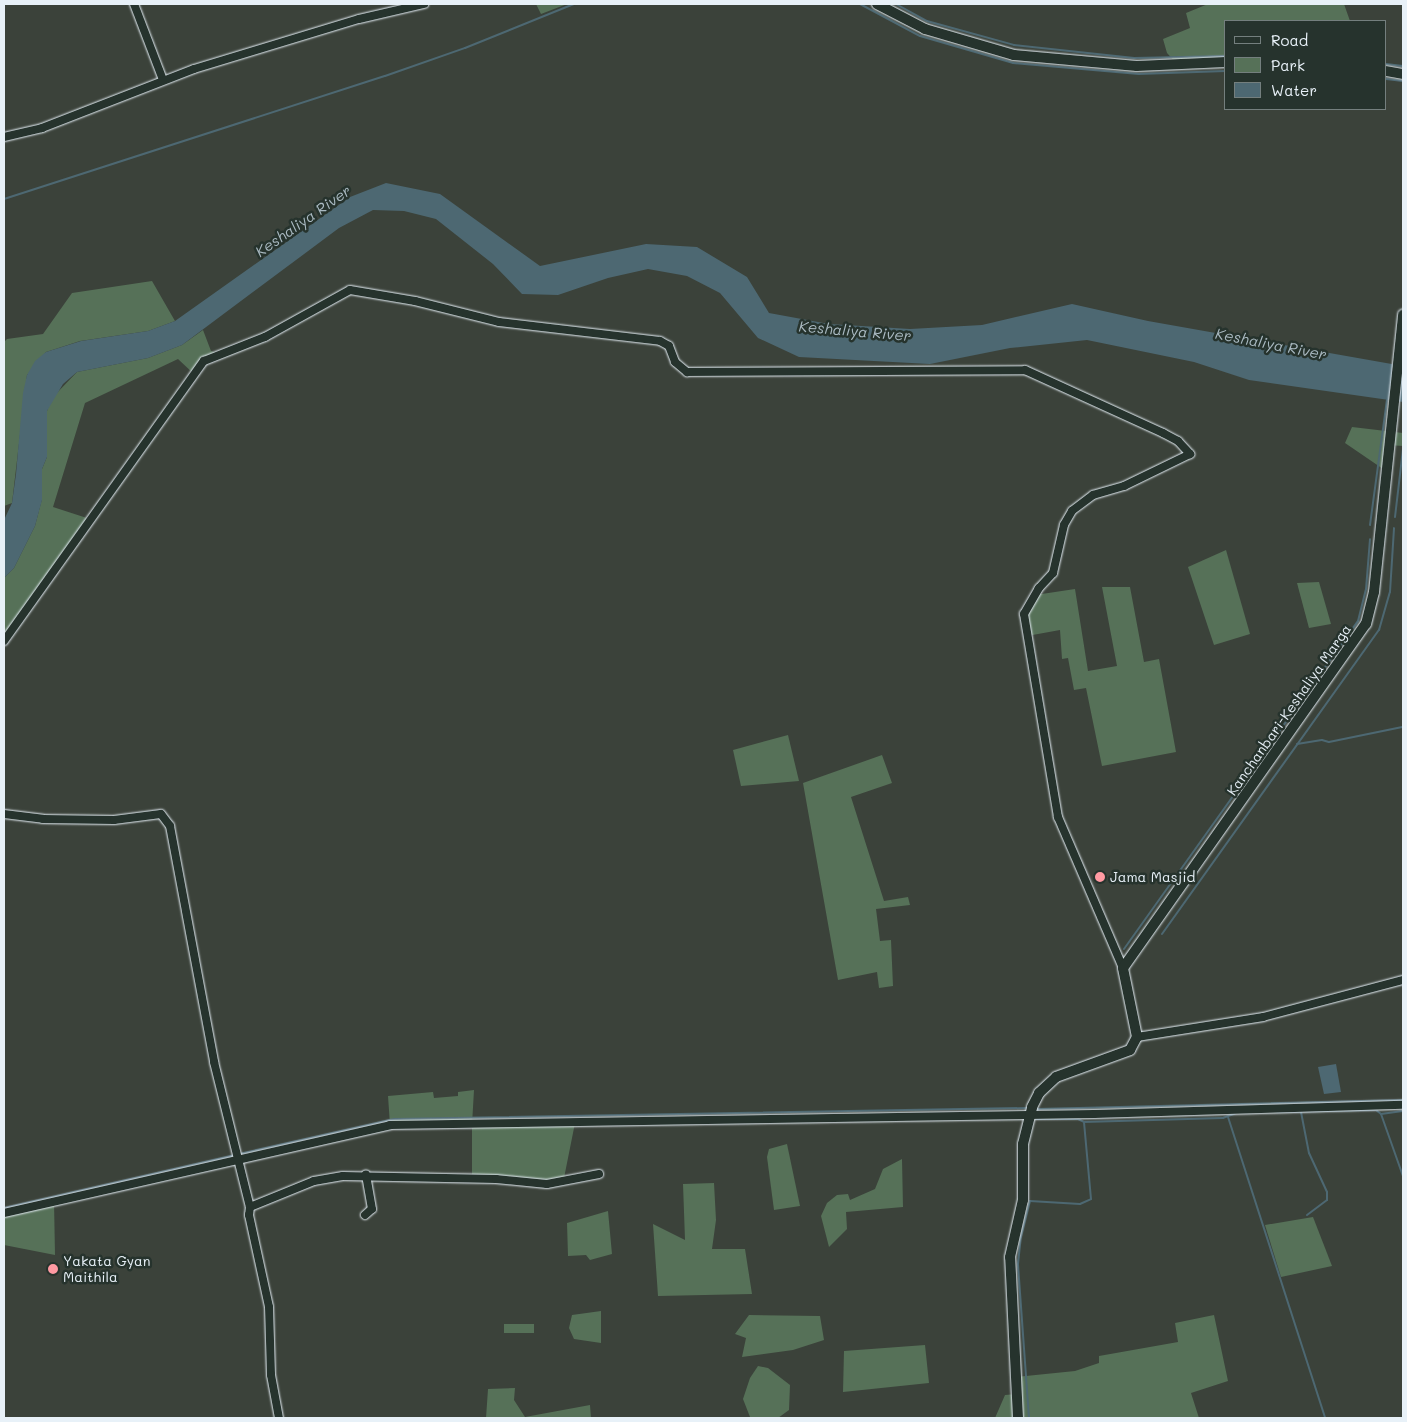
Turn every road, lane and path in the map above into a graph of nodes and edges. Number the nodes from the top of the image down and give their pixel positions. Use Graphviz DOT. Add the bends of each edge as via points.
graph roads {
  1 [pos="134,4"];
  2 [pos="424,4"];
  3 [pos="877,4"];
  4 [pos="1224,62"];
  5 [pos="1387,71"];
  6 [pos="1403,74"];
  7 [pos="164,80"];
  8 [pos="4,137"];
  9 [pos="1403,315"];
  10 [pos="4,641"];
  11 [pos="4,814"];
  12 [pos="1123,968"];
  13 [pos="1403,980"];
  14 [pos="1137,1037"];
  15 [pos="1403,1106"];
  16 [pos="1030,1114"];
  17 [pos="239,1159"];
  18 [pos="599,1174"];
  19 [pos="366,1175"];
  20 [pos="250,1207"];
  21 [pos="4,1213"];
  22 [pos="365,1215"];
  23 [pos="279,1418"];
  24 [pos="1018,1418"];
  1 -- 7 [label="street"];
  2 -- 7 [label="street" via="359,19"];
  3 -- 4 [label="street" via="924,29 1014,55 1137,66"];
  5 -- 6 [label="street"];
  7 -- 8 [label="street" via="42,128"];
  9 -- 12 [label="street, Kanchanbari-Keshaliya Marga" via="1374,592 1366,624"];
  10 -- 12 [label="street" via="204,361 265,337 350,290 415,301 499,322 660,341 669,346 675,362 687,372 1025,370 1178,441 1190,454 1124,486 1093,495 1072,511 1064,525 1053,573 1024,614 1058,818"];
  11 -- 17 [label="street" via="43,819 114,820 148,814 161,814 166,818 214,1062"];
  12 -- 14 [label="street"];
  13 -- 14 [label="street" via="1263,1017"];
  14 -- 16 [label="street" via="1130,1050 1049,1081 1039,1093"];
  15 -- 16 [label="street"];
  16 -- 17 [label="street" via="390,1125"];
  16 -- 24 [label="street" via="1023,1144 1023,1200 1010,1257"];
  17 -- 20 [label="street"];
  17 -- 21 [label="street"];
  18 -- 19 [label="street" via="547,1184"];
  19 -- 20 [label="street" via="314,1181"];
  19 -- 22 [label="street" via="372,1209"];
  20 -- 23 [label="street" via="269,1307 271,1375"];
}
